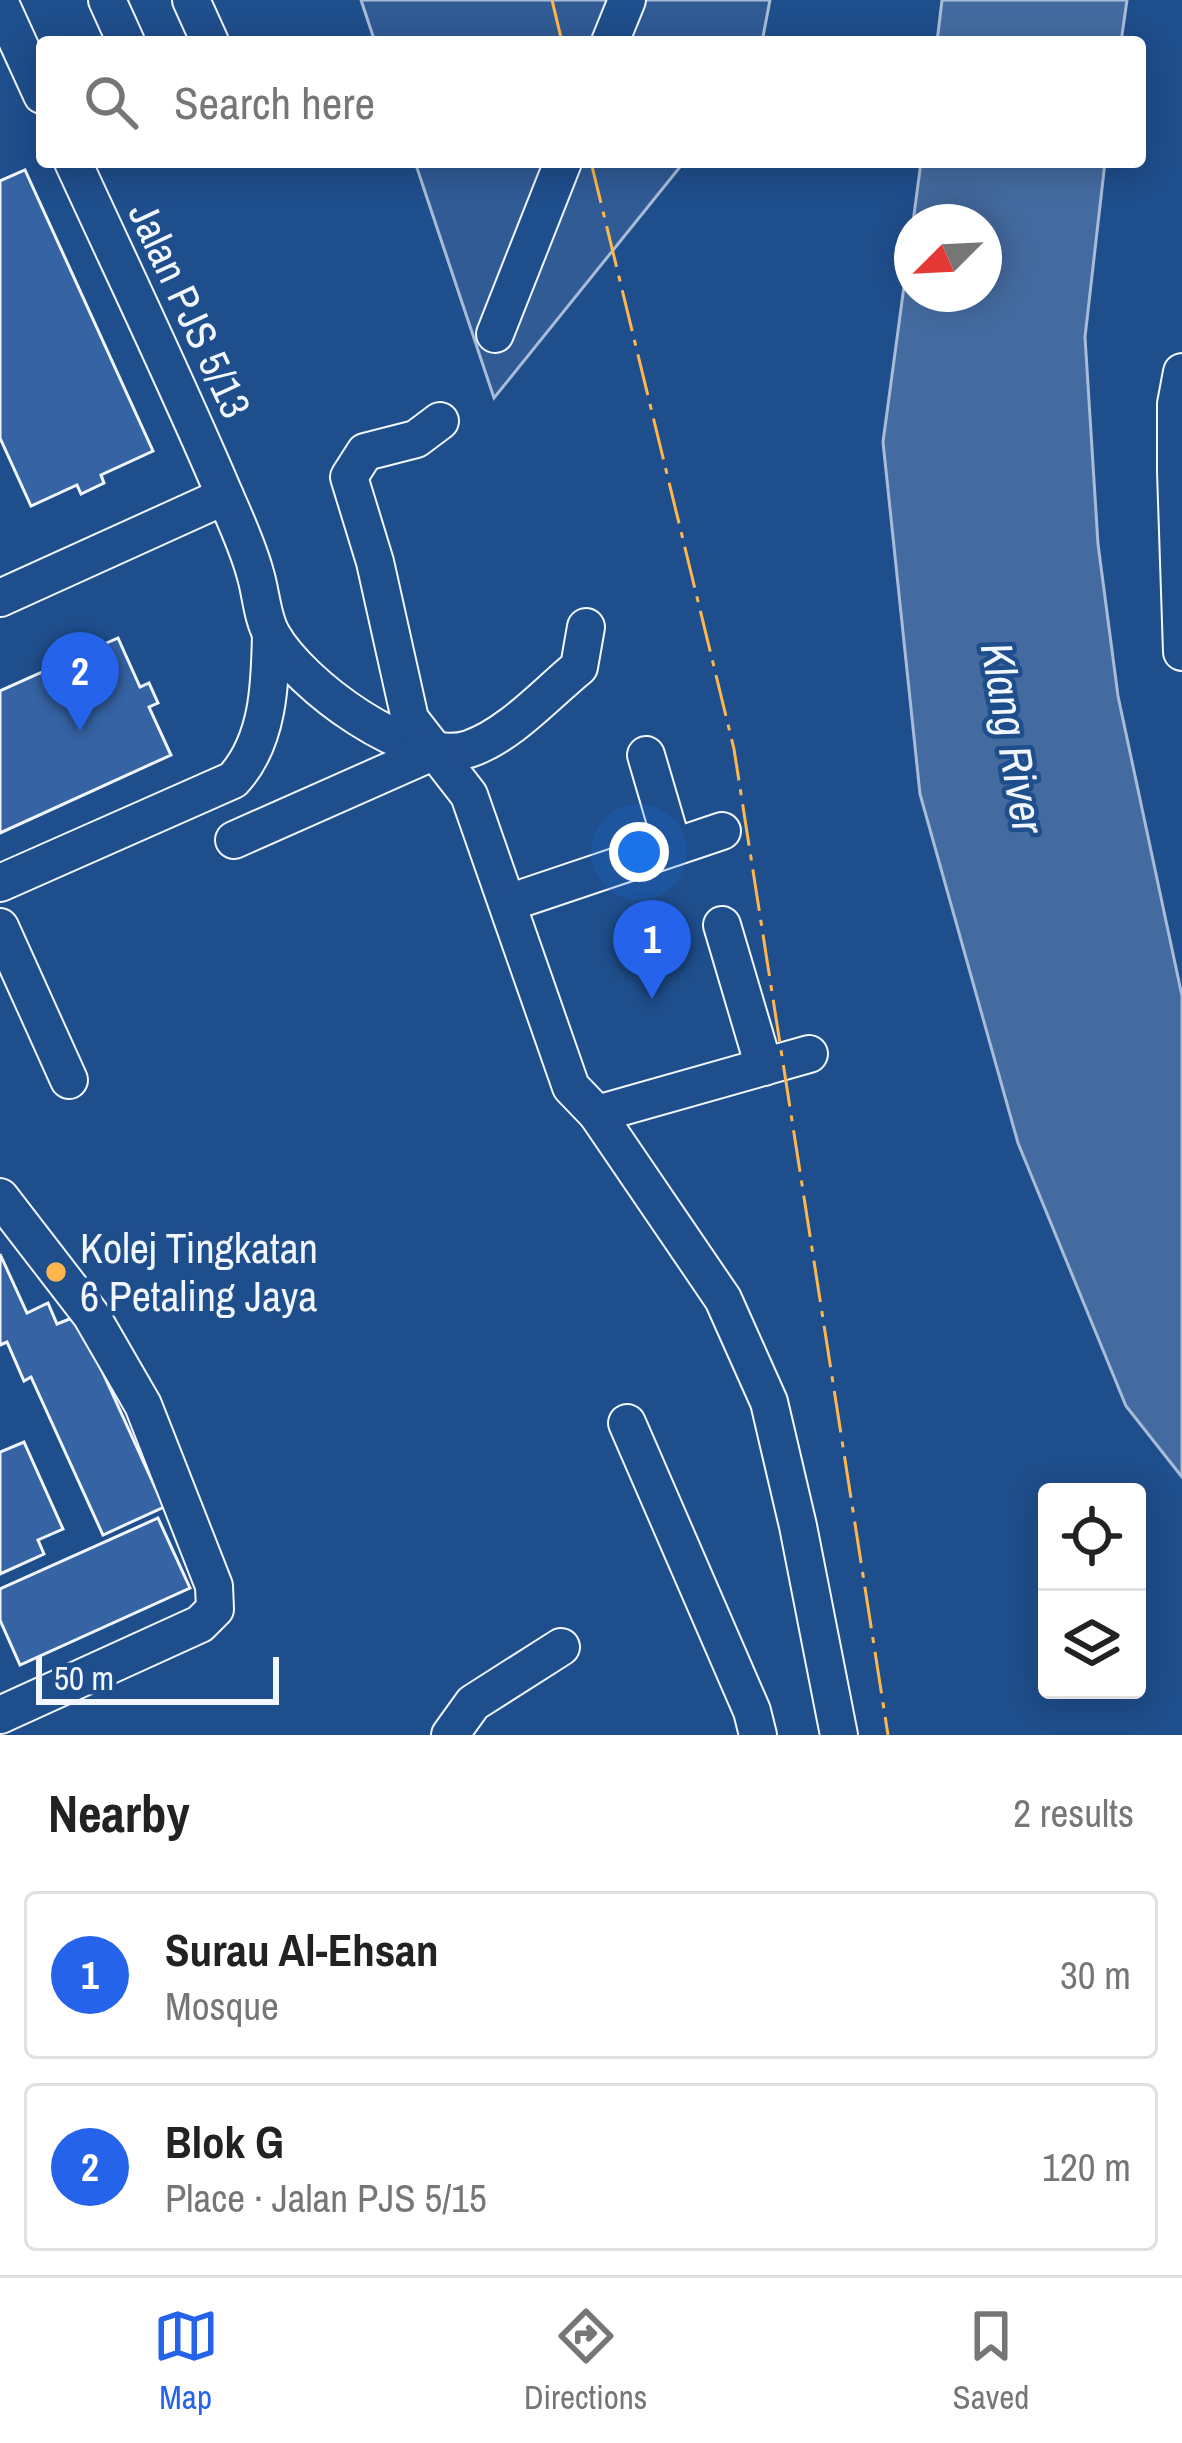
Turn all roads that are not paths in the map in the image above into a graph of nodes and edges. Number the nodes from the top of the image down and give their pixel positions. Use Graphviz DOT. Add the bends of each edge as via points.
graph roads {
  1 [pos="107,0"];
  2 [pos="191,0"];
  3 [pos="627,0"];
  4 [pos="0,3"];
  5 [pos="123,36"];
  6 [pos="206,36"];
  7 [pos="612,36"];
  8 [pos="36,81"];
  9 [pos="76,168"];
  10 [pos="561,168"];
  11 [pos="495,334"];
  12 [pos="1182,372"];
  13 [pos="440,421"];
  14 [pos="225,496"];
  15 [pos="0,598"];
  16 [pos="586,627"];
  17 [pos="271,634"];
  18 [pos="1182,652"];
  19 [pos="436,750"];
  20 [pos="646,755"];
  21 [pos="722,831"];
  22 [pos="234,840"];
  23 [pos="674,847"];
  24 [pos="0,883"];
  25 [pos="508,903"];
  26 [pos="722,925"];
  27 [pos="0,927"];
  28 [pos="809,1054"];
  29 [pos="764,1067"];
  30 [pos="69,1080"];
  31 [pos="597,1114"];
  32 [pos="0,1197"];
  33 [pos="627,1423"];
  34 [pos="561,1646"];
  35 [pos="1,1712"];
  36 [pos="450,1735"];
  37 [pos="758,1735"];
  38 [pos="839,1735"];
  1 -- 5 [label="street"];
  2 -- 6 [label="street"];
  3 -- 7 [label="street"];
  4 -- 8 [label="street"];
  9 -- 14 [label="street, Jalan PJS 5/13"];
  10 -- 11 [label="street"];
  12 -- 18 [label="street"];
  13 -- 19 [label="street" via="416,439 365,452 349,477 410,719"];
  14 -- 15 [label="street"];
  14 -- 17 [label="street, Jalan PJS 5/13"];
  16 -- 19 [label="street" via="579,667 498,733 466,750"];
  17 -- 19 [label="street" via="354,717"];
  17 -- 24 [label="street" via="270,695 248,764 233,780"];
  19 -- 22 [label="street"];
  19 -- 25 [label="street" via="469,795"];
  20 -- 23 [label="street"];
  21 -- 23 [label="street"];
  23 -- 25 [label="street"];
  25 -- 31 [label="street" via="571,1087"];
  26 -- 29 [label="street"];
  27 -- 30 [label="street"];
  28 -- 29 [label="street"];
  29 -- 31 [label="street"];
  31 -- 38 [label="street" via="723,1299 769,1402"];
  32 -- 35 [label="street" via="91,1315 143,1405 214,1586 215,1609 200,1624"];
  33 -- 37 [label="street"];
  34 -- 36 [label="street" via="473,1703"];
}
